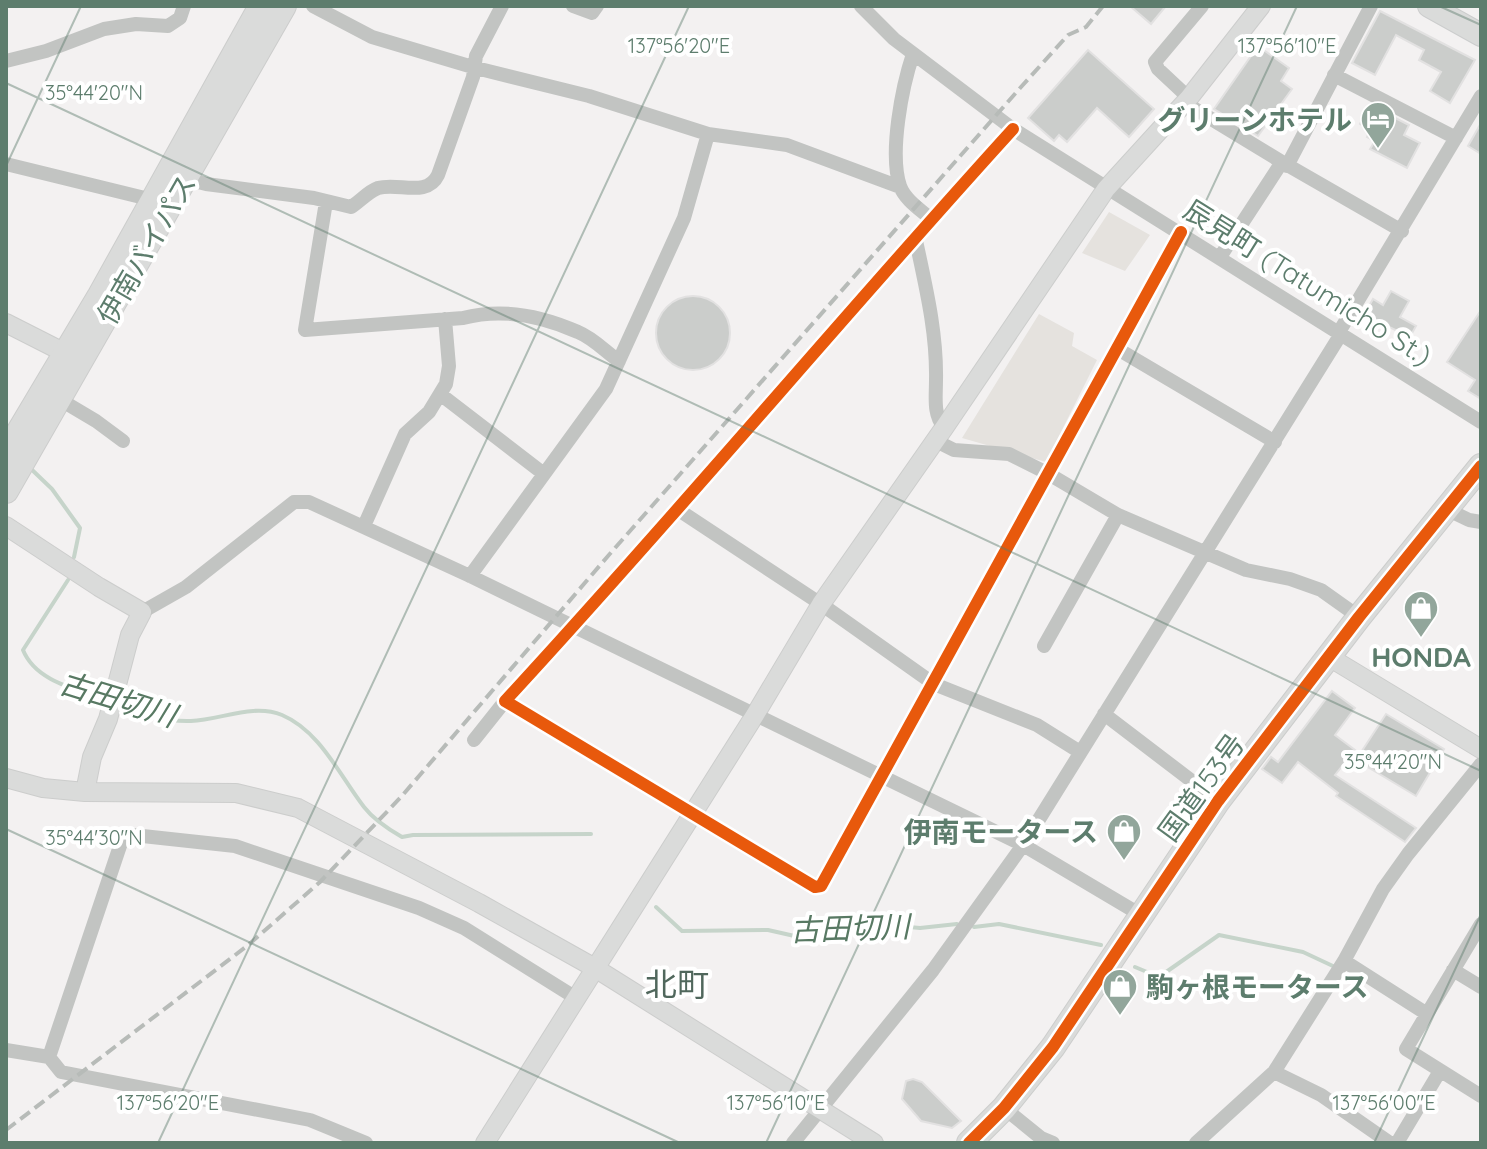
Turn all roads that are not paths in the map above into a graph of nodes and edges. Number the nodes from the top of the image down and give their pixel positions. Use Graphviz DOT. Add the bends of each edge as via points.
graph roads {
  1 [pos="184,6"];
  2 [pos="261,6"];
  3 [pos="284,6"];
  4 [pos="313,6"];
  5 [pos="502,6"];
  6 [pos="573,6"];
  7 [pos="597,6"];
  8 [pos="861,6"];
  9 [pos="1202,6"];
  10 [pos="1261,6"];
  11 [pos="1371,6"];
  12 [pos="1429,6"];
  13 [pos="1481,35"];
  14 [pos="913,54"];
  15 [pos="6,61"];
  16 [pos="476,68"];
  17 [pos="1334,75"];
  18 [pos="1481,96"];
  19 [pos="1187,100"];
  20 [pos="1013,129"];
  21 [pos="708,134"];
  22 [pos="1456,138"];
  23 [pos="6,164"];
  24 [pos="1284,164"];
  25 [pos="186,179"];
  26 [pos="900,187"];
  27 [pos="1106,189"];
  28 [pos="153,200"];
  29 [pos="326,202"];
  30 [pos="931,219"];
  31 [pos="1402,231"];
  32 [pos="1181,232"];
  33 [pos="915,236"];
  34 [pos="1220,257"];
  35 [pos="445,319"];
  36 [pos="6,323"];
  37 [pos="1340,333"];
  38 [pos="1116,348"];
  39 [pos="74,358"];
  40 [pos="619,361"];
  41 [pos="440,394"];
  42 [pos="52,400"];
  43 [pos="1481,422"];
  44 [pos="940,435"];
  45 [pos="123,441"];
  46 [pos="1275,442"];
  47 [pos="6,453"];
  48 [pos="1481,466"];
  49 [pos="1047,473"];
  50 [pos="544,474"];
  51 [pos="6,491"];
  52 [pos="677,509"];
  53 [pos="1446,509"];
  54 [pos="1118,515"];
  55 [pos="1481,522"];
  56 [pos="6,526"];
  57 [pos="364,526"];
  58 [pos="1205,554"];
  59 [pos="470,576"];
  60 [pos="821,604"];
  61 [pos="142,612"];
  62 [pos="1359,617"];
  63 [pos="572,628"];
  64 [pos="1044,646"];
  65 [pos="1329,657"];
  66 [pos="934,684"];
  67 [pos="505,701"];
  68 [pos="1104,714"];
  69 [pos="755,715"];
  70 [pos="474,740"];
  71 [pos="1481,749"];
  72 [pos="1080,752"];
  73 [pos="1481,764"];
  74 [pos="881,776"];
  75 [pos="6,778"];
  76 [pos="85,792"];
  77 [pos="1218,801"];
  78 [pos="691,815"];
  79 [pos="1023,845"];
  80 [pos="1141,915"];
  81 [pos="1481,924"];
  82 [pos="1344,961"];
  83 [pos="595,968"];
  84 [pos="1453,970"];
  85 [pos="1481,987"];
  86 [pos="576,998"];
  87 [pos="1427,1014"];
  88 [pos="6,1050"];
  89 [pos="49,1057"];
  90 [pos="1440,1071"];
  91 [pos="1274,1072"];
  92 [pos="1481,1096"];
  93 [pos="1004,1108"];
  94 [pos="819,1109"];
  95 [pos="366,1143"];
  96 [pos="485,1143"];
  97 [pos="793,1143"];
  98 [pos="874,1143"];
  99 [pos="969,1143"];
  100 [pos="1053,1143"];
  101 [pos="1196,1143"];
  102 [pos="1390,1143"];
  103 [pos="1397,1143"];
  1 -- 15 [label="street" via="180,18 168,26 104,29"];
  2 -- 28 [label="highway, 伊南バイパス"];
  3 -- 25 [label="highway, 伊南バイパス"];
  4 -- 16 [label="street" via="372,37"];
  5 -- 16 [label="street" via="476,56"];
  6 -- 7 [label="street" via="592,13"];
  8 -- 14 [label="street, 辰見町 (Tatumicho St.)"];
  9 -- 19 [label="street" via="1155,62"];
  10 -- 19 [label="street"];
  11 -- 17 [label="street"];
  12 -- 13 [label="main road"];
  14 -- 20 [label="street, 辰見町 (Tatumicho St.)"];
  14 -- 26 [label="street" via="902,86"];
  16 -- 21 [label="street"];
  16 -- 29 [label="street" via="435,183 377,188 351,207"];
  17 -- 22 [label="street"];
  17 -- 24 [label="street"];
  18 -- 22 [label="street"];
  19 -- 24 [label="street"];
  19 -- 27 [label="street"];
  20 -- 27 [label="street, 辰見町 (Tatumicho St.)"];
  20 -- 30 [label="street"];
  21 -- 26 [label="street" via="787,145"];
  21 -- 40 [label="street" via="684,218"];
  22 -- 31 [label="street"];
  23 -- 28 [label="street"];
  24 -- 31 [label="street"];
  24 -- 34 [label="street"];
  25 -- 29 [label="street"];
  25 -- 39 [label="highway, 伊南バイパス"];
  26 -- 30 [label="street"];
  27 -- 32 [label="street, 辰見町 (Tatumicho St.)"];
  27 -- 44 [label="street"];
  28 -- 39 [label="highway, 伊南バイパス"];
  29 -- 35 [label="street" via="305,330"];
  30 -- 33 [label="street"];
  31 -- 37 [label="street"];
  32 -- 34 [label="street, 辰見町 (Tatumicho St.)"];
  32 -- 38 [label="street"];
  33 -- 44 [label="street" via="934,323 935,417"];
  33 -- 52 [label="street"];
  34 -- 37 [label="street, 辰見町 (Tatumicho St.)"];
  35 -- 40 [label="street" via="486,312 516,314 580,332"];
  35 -- 41 [label="street" via="449,366"];
  36 -- 39 [label="street"];
  37 -- 43 [label="street, 辰見町 (Tatumicho St.)"];
  37 -- 46 [label="street"];
  38 -- 46 [label="street"];
  38 -- 49 [label="street"];
  39 -- 42 [label="highway, 伊南バイパス"];
  40 -- 50 [label="street" via="592,412"];
  41 -- 50 [label="street"];
  41 -- 57 [label="street" via="405,434"];
  42 -- 45 [label="street"];
  42 -- 47 [label="highway, 伊南バイパス"];
  42 -- 51 [label="highway, 伊南バイパス"];
  44 -- 49 [label="street" via="954,450 1009,454"];
  44 -- 60 [label="street"];
  46 -- 58 [label="street"];
  48 -- 53 [label="highway, 国道153号"];
  49 -- 54 [label="street"];
  49 -- 66 [label="street"];
  50 -- 59 [label="street"];
  52 -- 60 [label="street"];
  52 -- 63 [label="street"];
  53 -- 55 [label="street"];
  53 -- 62 [label="highway, 国道153号"];
  54 -- 58 [label="street"];
  54 -- 64 [label="street"];
  56 -- 61 [label="street"];
  57 -- 59 [label="street"];
  57 -- 61 [label="street" via="309,502 294,502 186,587"];
  58 -- 62 [label="street" via="1304,583"];
  58 -- 68 [label="street"];
  59 -- 63 [label="street"];
  60 -- 66 [label="street"];
  60 -- 69 [label="street"];
  61 -- 76 [label="street" via="130,635"];
  62 -- 65 [label="highway, 国道153号"];
  63 -- 67 [label="street"];
  63 -- 69 [label="street"];
  65 -- 71 [label="street"];
  65 -- 77 [label="highway, 国道153号"];
  66 -- 72 [label="street" via="1037,725"];
  66 -- 74 [label="street"];
  67 -- 70 [label="street"];
  67 -- 78 [label="street"];
  68 -- 72 [label="street"];
  68 -- 77 [label="street"];
  69 -- 74 [label="street"];
  69 -- 78 [label="street"];
  72 -- 79 [label="street"];
  73 -- 82 [label="street" via="1391,877"];
  74 -- 78 [label="street" via="821,886"];
  74 -- 79 [label="street"];
  75 -- 76 [label="street"];
  76 -- 83 [label="street" via="236,793 298,808"];
  77 -- 80 [label="highway, 国道153号"];
  78 -- 83 [label="street"];
  79 -- 80 [label="street"];
  79 -- 94 [label="street" via="933,970"];
  80 -- 93 [label="highway, 国道153号" via="1053,1047"];
  81 -- 84 [label="street"];
  82 -- 87 [label="street"];
  82 -- 91 [label="street"];
  83 -- 86 [label="street"];
  83 -- 94 [label="street"];
  84 -- 85 [label="street"];
  84 -- 87 [label="street"];
  86 -- 89 [label="street" via="464,928 419,908 235,846 124,834"];
  86 -- 96 [label="street"];
  87 -- 90 [label="street" via="1406,1049"];
  88 -- 89 [label="street"];
  89 -- 95 [label="street" via="61,1072 310,1120"];
  90 -- 92 [label="street"];
  90 -- 103 [label="street"];
  91 -- 101 [label="street"];
  91 -- 102 [label="street" via="1321,1095"];
  93 -- 99 [label="highway, 国道153号"];
  93 -- 100 [label="street"];
  94 -- 97 [label="street"];
  94 -- 98 [label="street"];
}
